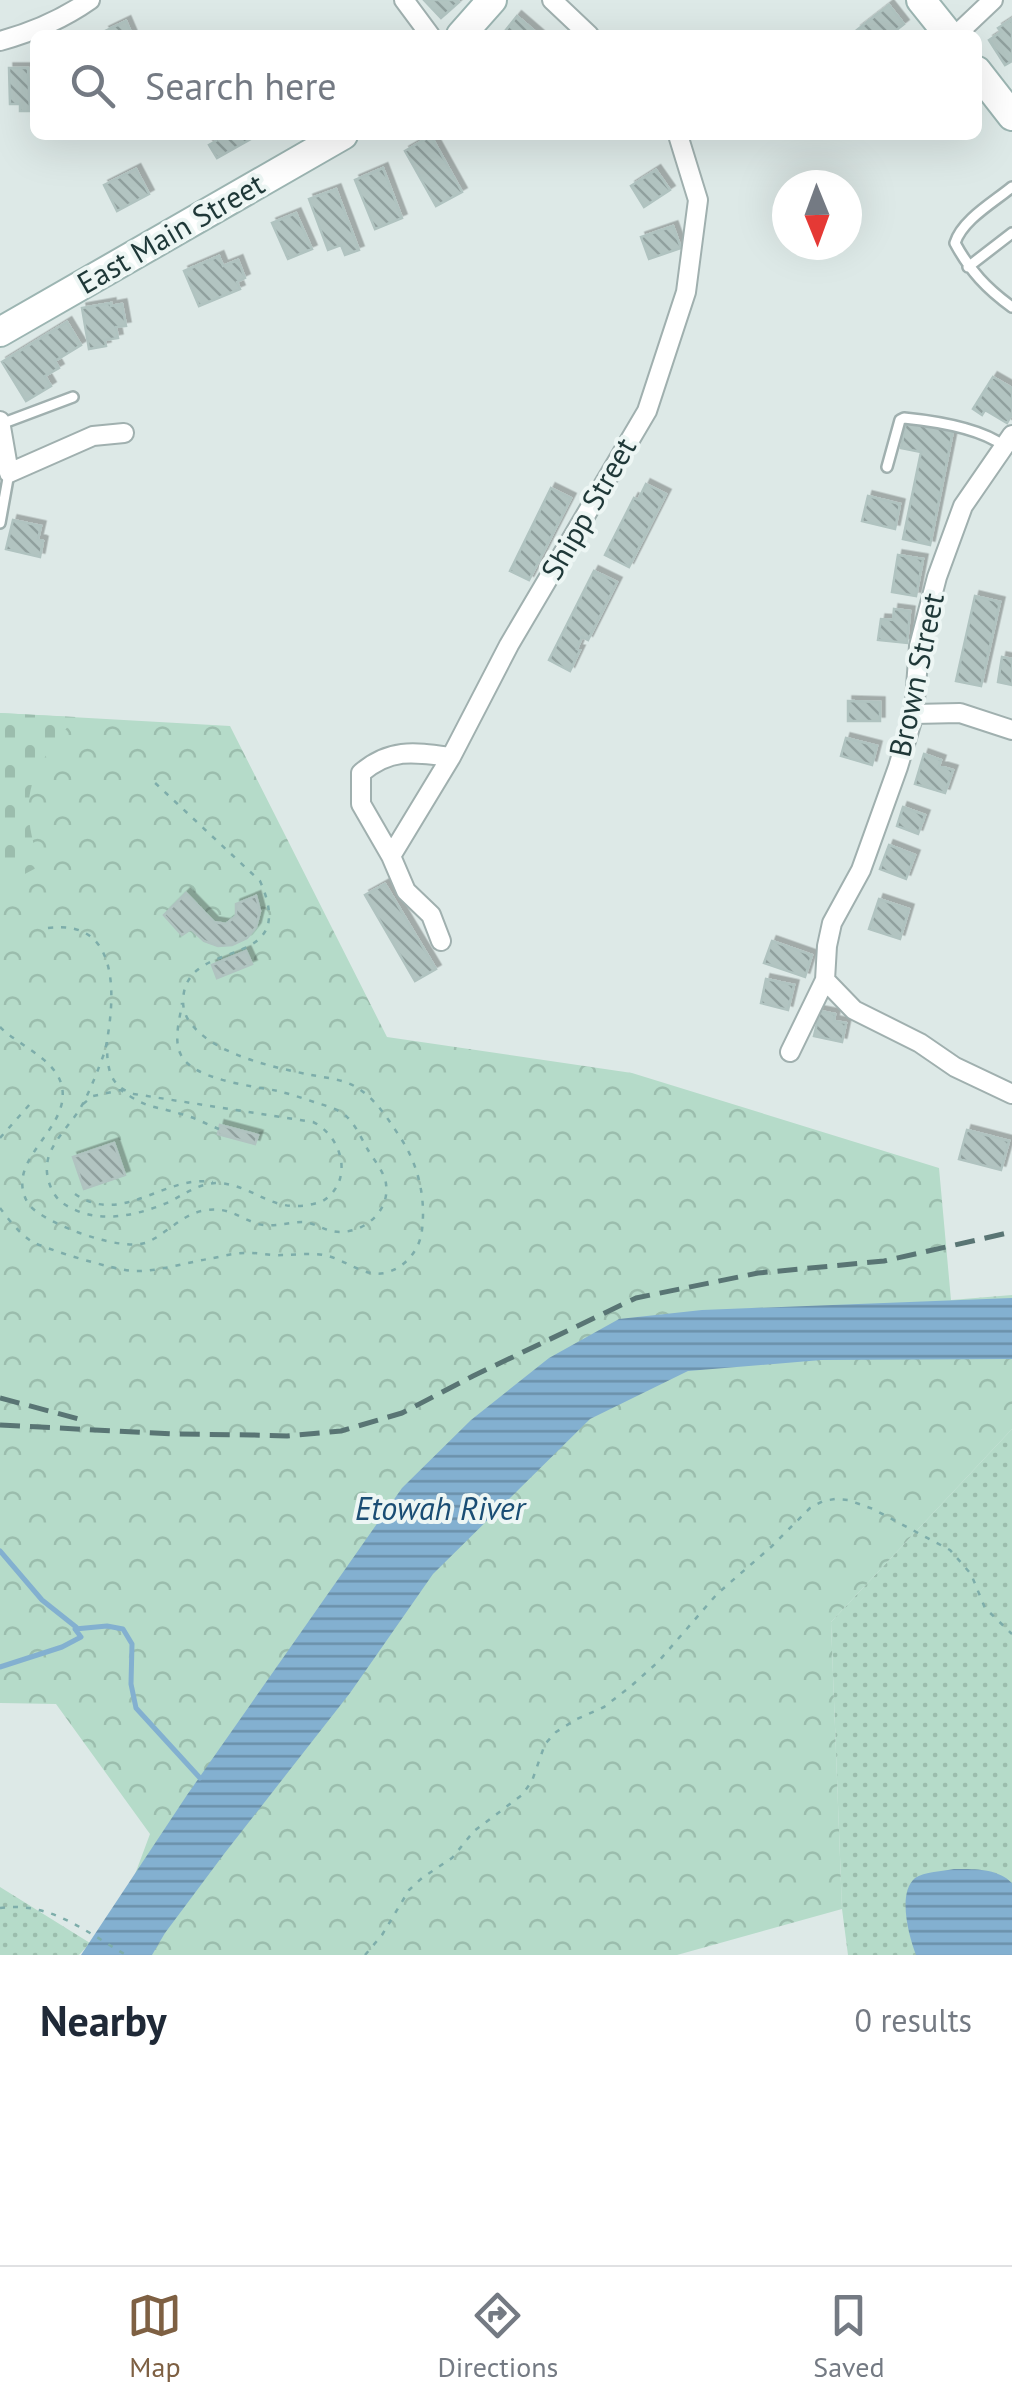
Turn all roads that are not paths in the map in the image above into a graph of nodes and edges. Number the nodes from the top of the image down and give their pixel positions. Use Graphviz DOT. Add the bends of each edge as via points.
graph roads {
  1 [pos="90,0"];
  2 [pos="404,0"];
  3 [pos="492,0"];
  4 [pos="552,0"];
  5 [pos="921,0"];
  6 [pos="993,0"];
  7 [pos="33,30"];
  8 [pos="426,30"];
  9 [pos="465,30"];
  10 [pos="584,30"];
  11 [pos="948,30"];
  12 [pos="958,30"];
  13 [pos="30,31"];
  14 [pos="0,40"];
  15 [pos="982,77"];
  16 [pos="1009,107"];
  17 [pos="334,140"];
  18 [pos="680,140"];
  19 [pos="1012,187"];
  20 [pos="1012,234"];
  21 [pos="968,267"];
  22 [pos="1012,307"];
  23 [pos="0,332"];
  24 [pos="73,397"];
  25 [pos="0,423"];
  26 [pos="124,433"];
  27 [pos="1008,440"];
  28 [pos="887,467"];
  29 [pos="10,473"];
  30 [pos="0,523"];
  31 [pos="914,714"];
  32 [pos="1012,730"];
  33 [pos="451,757"];
  34 [pos="391,856"];
  35 [pos="442,941"];
  36 [pos="825,980"];
  37 [pos="790,1052"];
  38 [pos="1012,1094"];
  1 -- 7 [label="street"];
  2 -- 8 [label="street"];
  3 -- 9 [label="main road"];
  4 -- 10 [label="street"];
  5 -- 11 [label="main road"];
  6 -- 12 [label="street"];
  13 -- 14 [label="street"];
  15 -- 16 [label="main road"];
  17 -- 23 [label="main road, East Main Street"];
  18 -- 33 [label="street, Shipp Street" via="698,200 686,292 647,411"];
  19 -- 21 [label="lane" via="957,235"];
  20 -- 21 [label="lane"];
  21 -- 22 [label="lane"];
  24 -- 25 [label="lane"];
  25 -- 29 [label="street"];
  26 -- 29 [label="street" via="94,436"];
  27 -- 28 [label="lane" via="904,418"];
  27 -- 31 [label="street, Brown Street" via="963,506 937,578 918,646"];
  29 -- 30 [label="lane"];
  31 -- 32 [label="street" via="960,713"];
  31 -- 36 [label="street, Brown Street" via="876,832 832,923"];
  33 -- 34 [label="street, Shipp Street"];
  33 -- 34 [label="street" via="378,758 361,773 361,804"];
  34 -- 35 [label="street" via="406,892 431,915"];
  36 -- 37 [label="street, Brown Street"];
  36 -- 38 [label="street" via="854,1010"];
}
